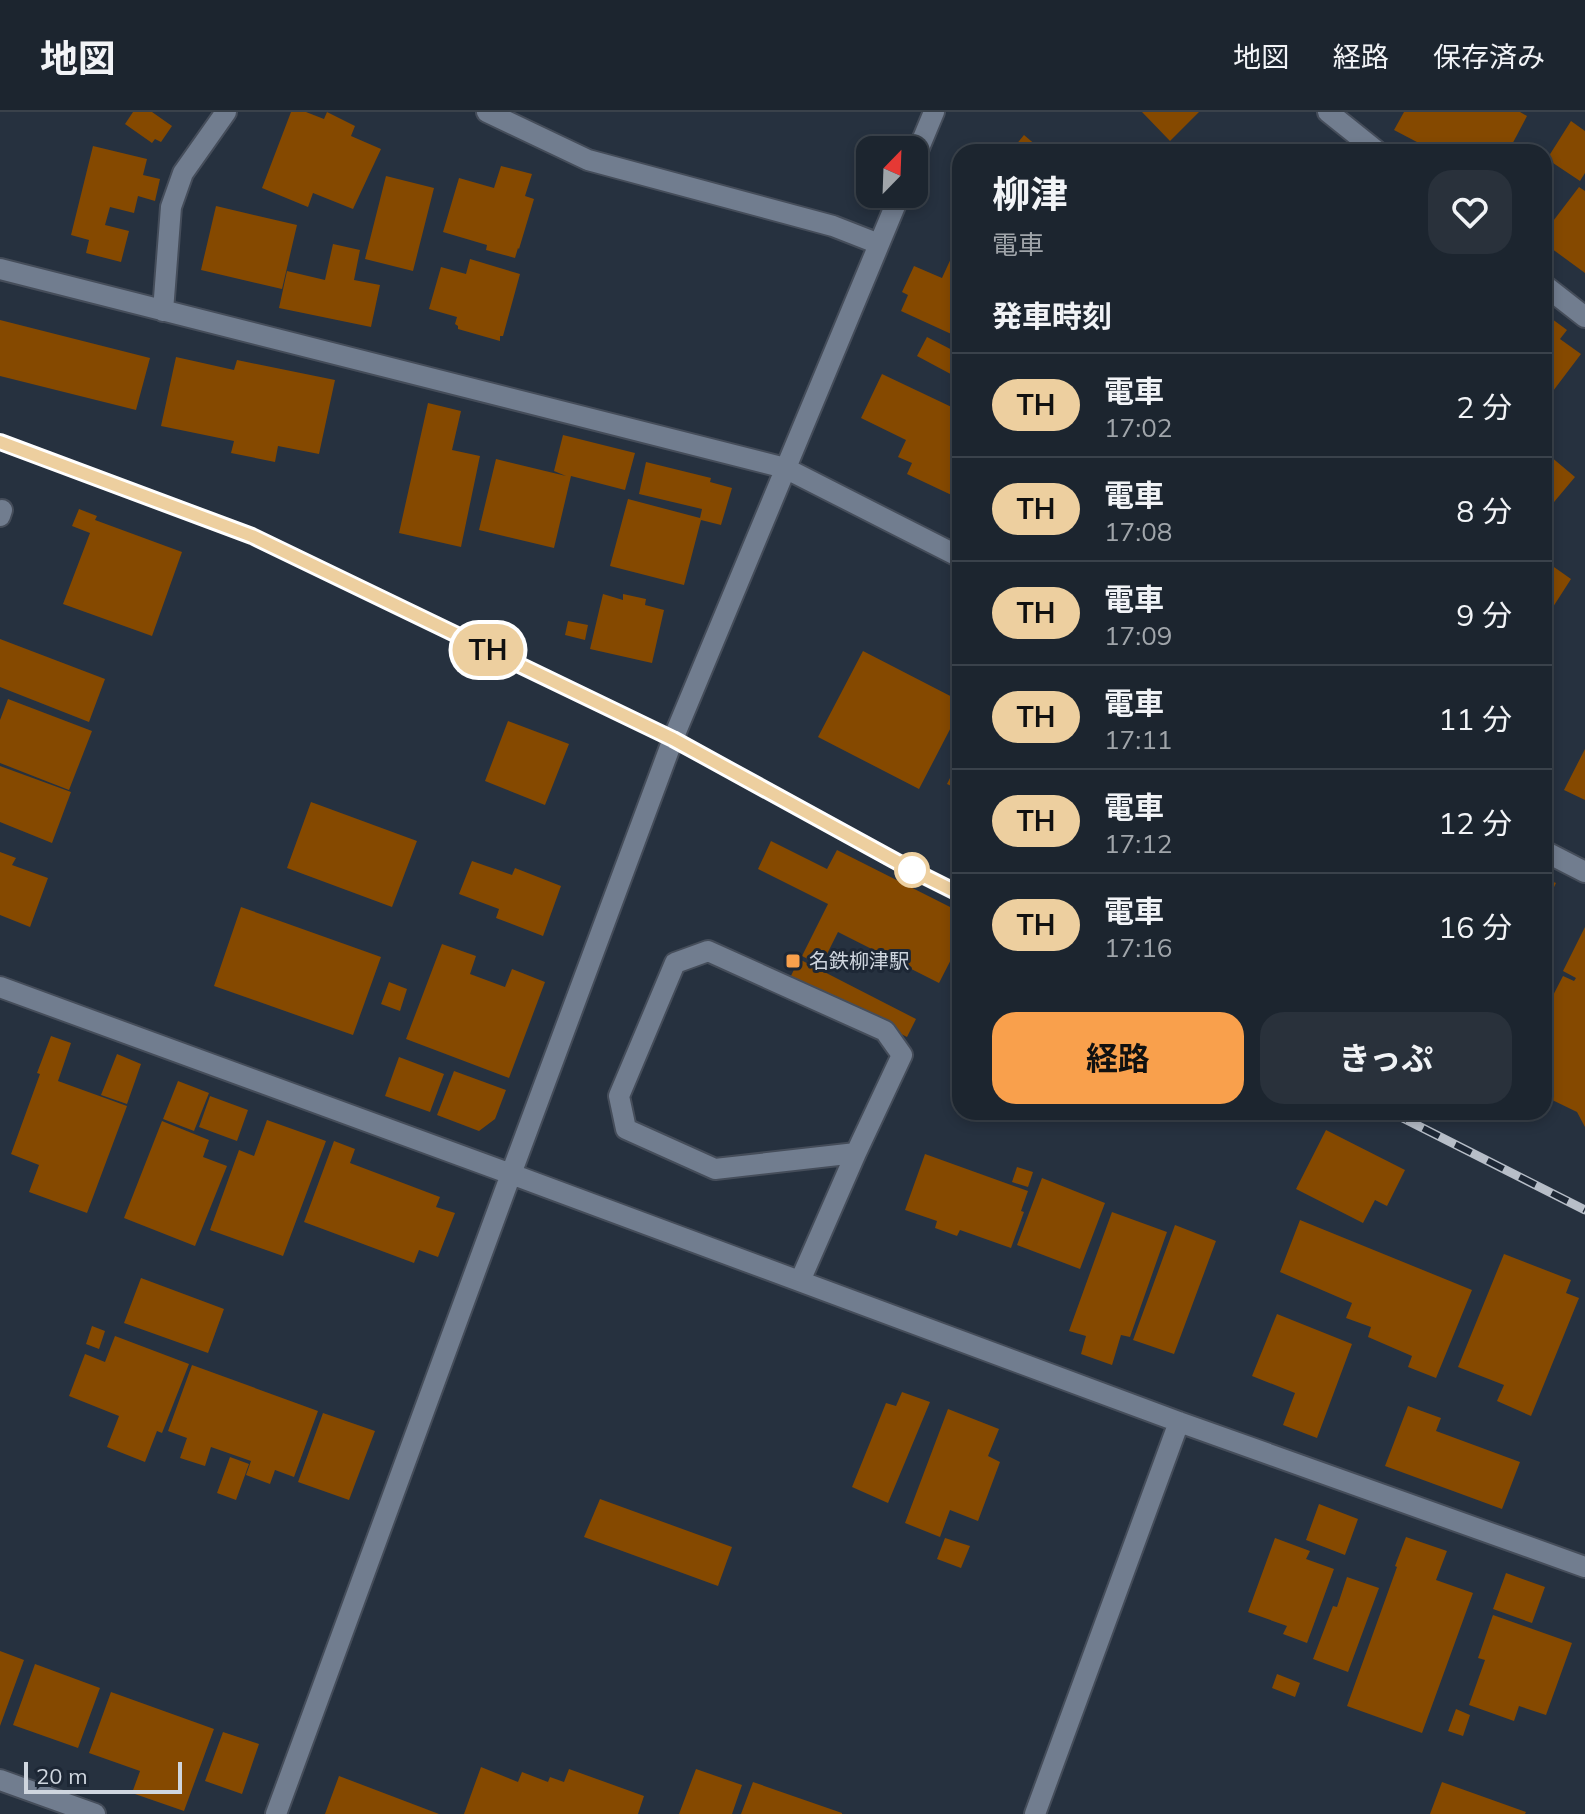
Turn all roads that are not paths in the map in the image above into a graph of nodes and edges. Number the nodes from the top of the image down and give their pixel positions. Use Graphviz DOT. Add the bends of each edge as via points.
graph roads {
  1 [pos="226,112"];
  2 [pos="487,112"];
  3 [pos="934,112"];
  4 [pos="1328,112"];
  5 [pos="924,136"];
  6 [pos="1368,144"];
  7 [pos="894,208"];
  8 [pos="879,244"];
  9 [pos="0,269"];
  10 [pos="1552,291"];
  11 [pos="163,311"];
  12 [pos="1585,317"];
  13 [pos="785,468"];
  14 [pos="952,553"];
  15 [pos="1552,855"];
  16 [pos="1585,872"];
  17 [pos="0,987"];
  18 [pos="856,1153"];
  19 [pos="511,1174"];
  20 [pos="800,1281"];
  21 [pos="1179,1422"];
  22 [pos="1585,1567"];
  23 [pos="0,1780"];
  24 [pos="95,1814"];
  25 [pos="276,1814"];
  26 [pos="1035,1814"];
  1 -- 11 [label="street" via="183,173 171,207"];
  2 -- 8 [label="street" via="588,160 833,226"];
  3 -- 5 [label="street"];
  4 -- 6 [label="street"];
  7 -- 8 [label="street"];
  8 -- 13 [label="street"];
  9 -- 11 [label="street"];
  10 -- 12 [label="street"];
  11 -- 13 [label="street"];
  13 -- 14 [label="street"];
  13 -- 19 [label="street" via="673,739"];
  15 -- 16 [label="street"];
  17 -- 19 [label="street"];
  18 -- 18 [label="street" via="715,1169 626,1129 619,1096 675,963 708,951 885,1031 902,1055"];
  18 -- 20 [label="street"];
  19 -- 20 [label="street"];
  19 -- 25 [label="street"];
  20 -- 21 [label="street"];
  21 -- 22 [label="street"];
  21 -- 26 [label="street"];
  23 -- 24 [label="street"];
}
